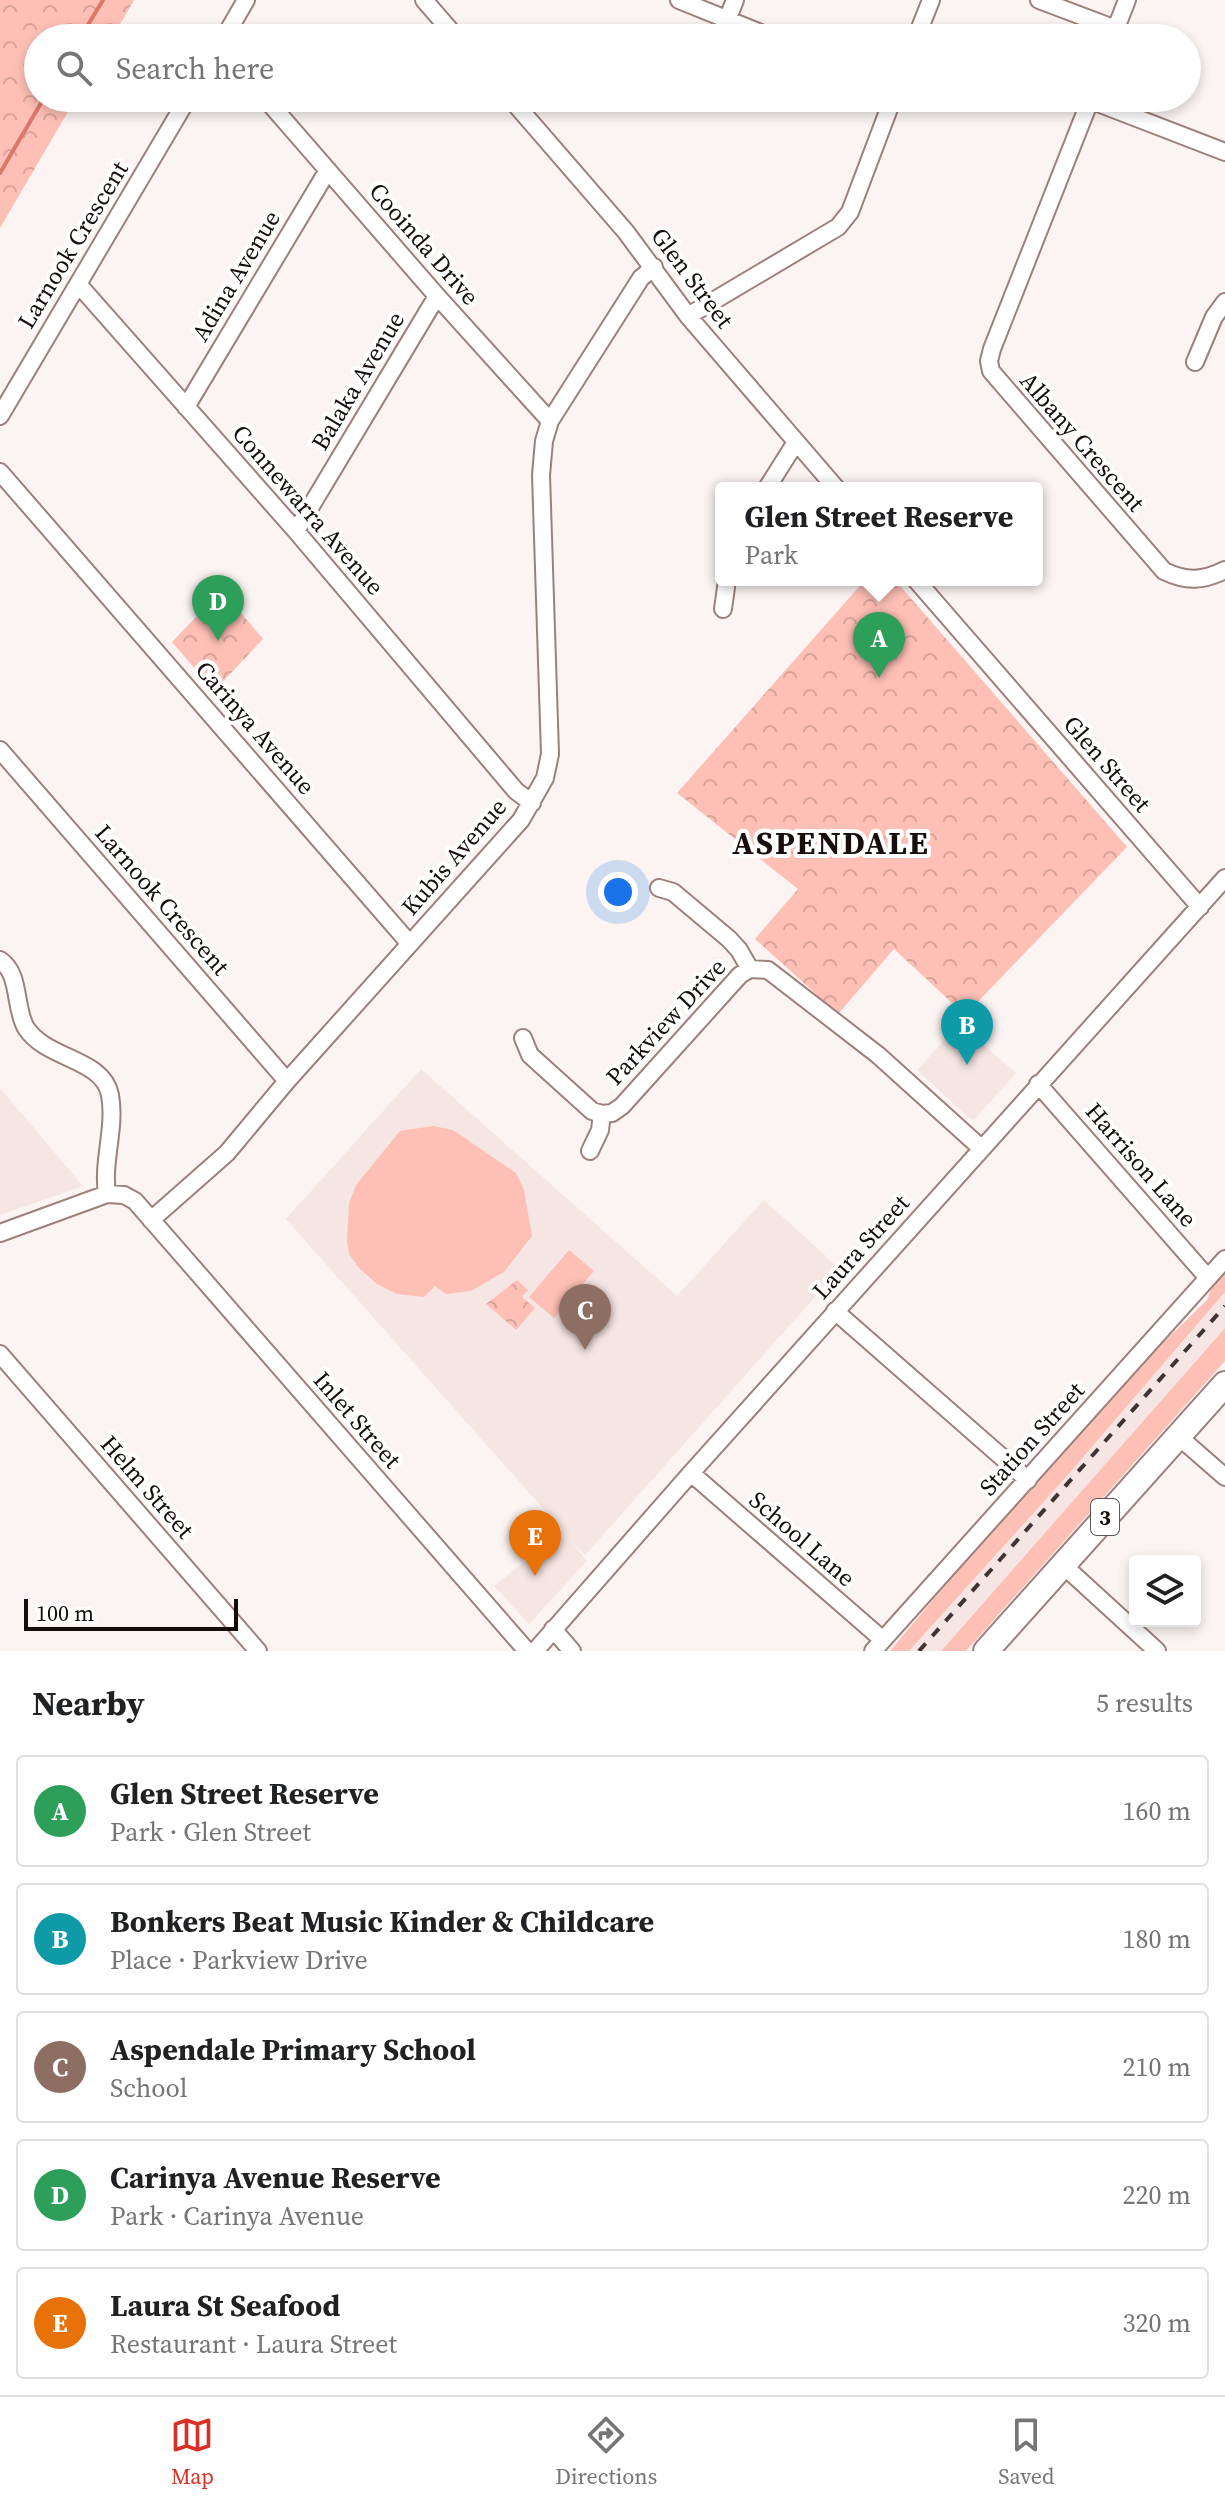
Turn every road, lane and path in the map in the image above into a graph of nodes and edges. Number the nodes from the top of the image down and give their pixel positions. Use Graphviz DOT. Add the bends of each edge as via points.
graph roads {
  1 [pos="246,0"];
  2 [pos="424,0"];
  3 [pos="679,0"];
  4 [pos="735,0"];
  5 [pos="931,0"];
  6 [pos="1039,0"];
  7 [pos="1127,0"];
  8 [pos="727,20"];
  9 [pos="232,24"];
  10 [pos="445,24"];
  11 [pos="725,24"];
  12 [pos="737,24"];
  13 [pos="922,24"];
  14 [pos="1092,24"];
  15 [pos="1118,24"];
  16 [pos="180,112"];
  17 [pos="277,112"];
  18 [pos="522,112"];
  19 [pos="888,112"];
  20 [pos="1085,112"];
  21 [pos="1123,112"];
  22 [pos="1225,152"];
  23 [pos="328,170"];
  24 [pos="654,267"];
  25 [pos="78,284"];
  26 [pos="437,296"];
  27 [pos="1225,302"];
  28 [pos="688,316"];
  29 [pos="1195,362"];
  30 [pos="186,407"];
  31 [pos="0,416"];
  32 [pos="550,421"];
  33 [pos="796,442"];
  34 [pos="0,472"];
  35 [pos="771,482"];
  36 [pos="831,482"];
  37 [pos="296,531"];
  38 [pos="1224,571"];
  39 [pos="726,586"];
  40 [pos="921,586"];
  41 [pos="723,609"];
  42 [pos="0,750"];
  43 [pos="499,769"];
  44 [pos="543,783"];
  45 [pos="532,803"];
  46 [pos="1225,878"];
  47 [pos="659,888"];
  48 [pos="1200,907"];
  49 [pos="410,944"];
  50 [pos="0,960"];
  51 [pos="750,969"];
  52 [pos="523,1038"];
  53 [pos="287,1081"];
  54 [pos="1038,1084"];
  55 [pos="602,1114"];
  56 [pos="981,1148"];
  57 [pos="590,1151"];
  58 [pos="115,1194"];
  59 [pos="151,1220"];
  60 [pos="0,1233"];
  61 [pos="1225,1259"];
  62 [pos="1208,1278"];
  63 [pos="835,1311"];
  64 [pos="0,1354"];
  65 [pos="1225,1384"];
  66 [pos="1178,1436"];
  67 [pos="691,1473"];
  68 [pos="1225,1477"];
  69 [pos="1028,1480"];
  70 [pos="1063,1565"];
  71 [pos="545,1640"];
  72 [pos="878,1646"];
  73 [pos="258,1651"];
  74 [pos="527,1651"];
  75 [pos="565,1651"];
  76 [pos="572,1651"];
  77 [pos="986,1651"];
  78 [pos="1157,1651"];
  1 -- 9 [label="street"];
  2 -- 10 [label="street"];
  3 -- 8 [label="street"];
  4 -- 8 [label="street"];
  5 -- 13 [label="street"];
  6 -- 14 [label="street"];
  7 -- 15 [label="street"];
  8 -- 11 [label="street"];
  8 -- 12 [label="street"];
  16 -- 25 [label="street, Larnook Crescent"];
  17 -- 23 [label="street, Cooinda Drive"];
  18 -- 24 [label="street, Glen Street"];
  19 -- 28 [label="street" via="845,220"];
  20 -- 38 [label="street, Albany Crescent" via="992,349 991,371 1164,571 1193,580"];
  21 -- 22 [label="street"];
  23 -- 26 [label="street, Cooinda Drive"];
  23 -- 30 [label="street, Adina Avenue"];
  24 -- 28 [label="street, Glen Street"];
  24 -- 32 [label="street, Kubis Avenue" via="641,278"];
  25 -- 30 [label="street, Connewarra Avenue"];
  25 -- 31 [label="street, Larnook Crescent"];
  26 -- 32 [label="street, Cooinda Drive"];
  26 -- 37 [label="street, Balaka Avenue"];
  27 -- 29 [label="street"];
  28 -- 33 [label="street, Glen Street"];
  30 -- 37 [label="street, Connewarra Avenue"];
  32 -- 44 [label="street, Kubis Avenue" via="541,475 550,754"];
  33 -- 35 [label="street"];
  33 -- 36 [label="street, Glen Street"];
  34 -- 49 [label="street, Carinya Avenue"];
  37 -- 43 [label="street, Connewarra Avenue"];
  39 -- 41 [label="street"];
  40 -- 48 [label="street, Glen Street"];
  42 -- 53 [label="street, Larnook Crescent"];
  43 -- 44 [label="street" via="520,780"];
  43 -- 45 [label="street, Connewarra Avenue"];
  44 -- 45 [label="street, Kubis Avenue"];
  45 -- 49 [label="street, Kubis Avenue"];
  46 -- 48 [label="street, Laura Street"];
  47 -- 51 [label="street" via="673,892 729,939"];
  48 -- 54 [label="street, Laura Street"];
  49 -- 53 [label="street, Kubis Avenue"];
  50 -- 58 [label="street" via="11,974 29,1031 103,1079 111,1101 105,1174"];
  51 -- 55 [label="street, Parkview Drive" via="622,1106"];
  51 -- 56 [label="street, Parkview Drive" via="768,970 878,1055"];
  52 -- 55 [label="street" via="530,1055 592,1111"];
  53 -- 59 [label="street, Kubis Avenue" via="227,1153"];
  54 -- 56 [label="street, Laura Street"];
  54 -- 62 [label="street, Harrison Lane"];
  55 -- 57 [label="street, Parkview Drive"];
  56 -- 63 [label="street, Laura Street"];
  58 -- 59 [label="street, Inlet Street" via="135,1201"];
  58 -- 60 [label="street"];
  59 -- 74 [label="street, Inlet Street"];
  61 -- 62 [label="street, Station Street"];
  62 -- 69 [label="street, Station Street"];
  63 -- 67 [label="street, Laura Street"];
  63 -- 69 [label="street"];
  64 -- 73 [label="street, Helm Street"];
  65 -- 66 [label="highway, 3"];
  66 -- 68 [label="street"];
  66 -- 70 [label="highway, 3"];
  67 -- 71 [label="street, Laura Street"];
  67 -- 72 [label="street, School Lane"];
  69 -- 72 [label="street, Station Street"];
  70 -- 77 [label="highway, 3"];
  70 -- 78 [label="street"];
  71 -- 75 [label="street"];
  71 -- 76 [label="street"];
}
